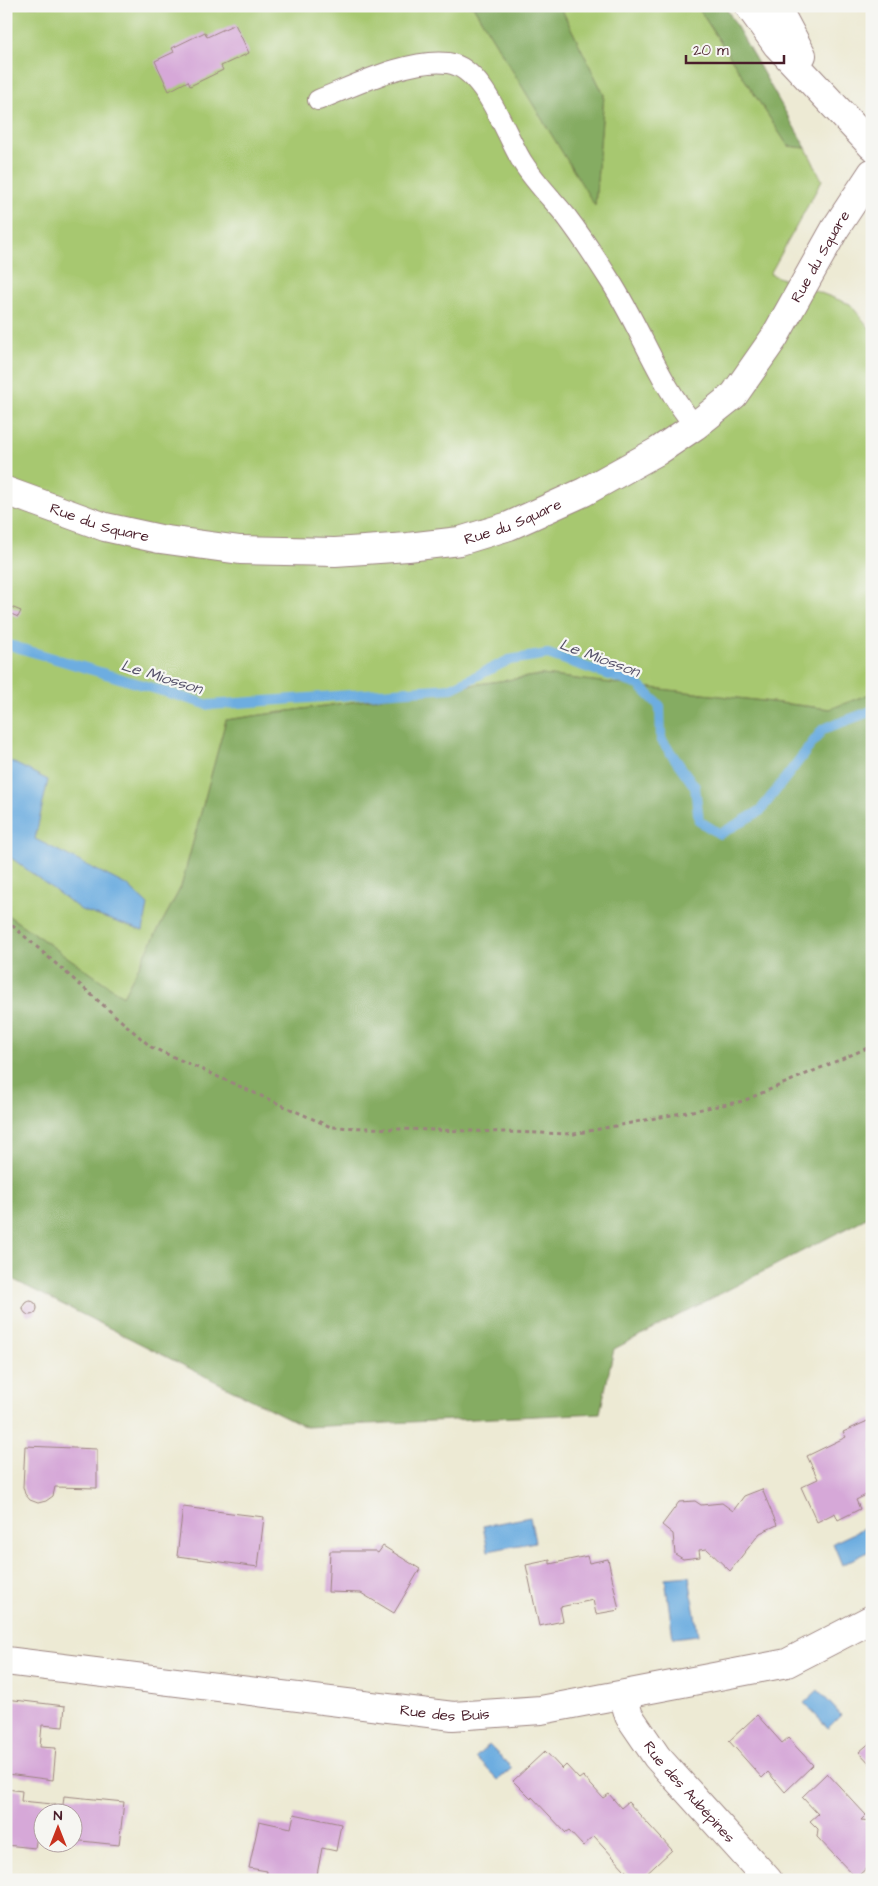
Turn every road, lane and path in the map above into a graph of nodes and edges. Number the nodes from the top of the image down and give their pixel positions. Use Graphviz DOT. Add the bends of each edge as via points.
graph roads {
  1 [pos="749,6"];
  2 [pos="776,6"];
  3 [pos="826,97"];
  4 [pos="318,100"];
  5 [pos="872,146"];
  6 [pos="872,173"];
  7 [pos="694,426"];
  8 [pos="6,491"];
  9 [pos="6,920"];
  10 [pos="872,1046"];
  11 [pos="872,1619"];
  12 [pos="6,1661"];
  13 [pos="623,1695"];
  14 [pos="768,1880"];
  1 -- 3 [label="street" via="777,45"];
  2 -- 3 [label="street"];
  3 -- 5 [label="street"];
  4 -- 7 [label="lane" via="416,65 449,63 466,70 480,83 524,164 568,218 612,284 669,389"];
  6 -- 7 [label="street, Rue du Square" via="835,229 774,338 734,395"];
  7 -- 8 [label="street, Rue du Square" via="658,451 584,492 510,526 460,541 408,547 334,552 240,550 168,540 104,527"];
  9 -- 10 [label="path" via="151,1047 331,1127 574,1134 743,1101"];
  11 -- 13 [label="street, Rue des Buis" via="787,1663"];
  12 -- 13 [label="street, Rue des Buis" via="453,1716 540,1710"];
  13 -- 14 [label="street, Rue des Aubépines" via="629,1716 657,1757"];
}
